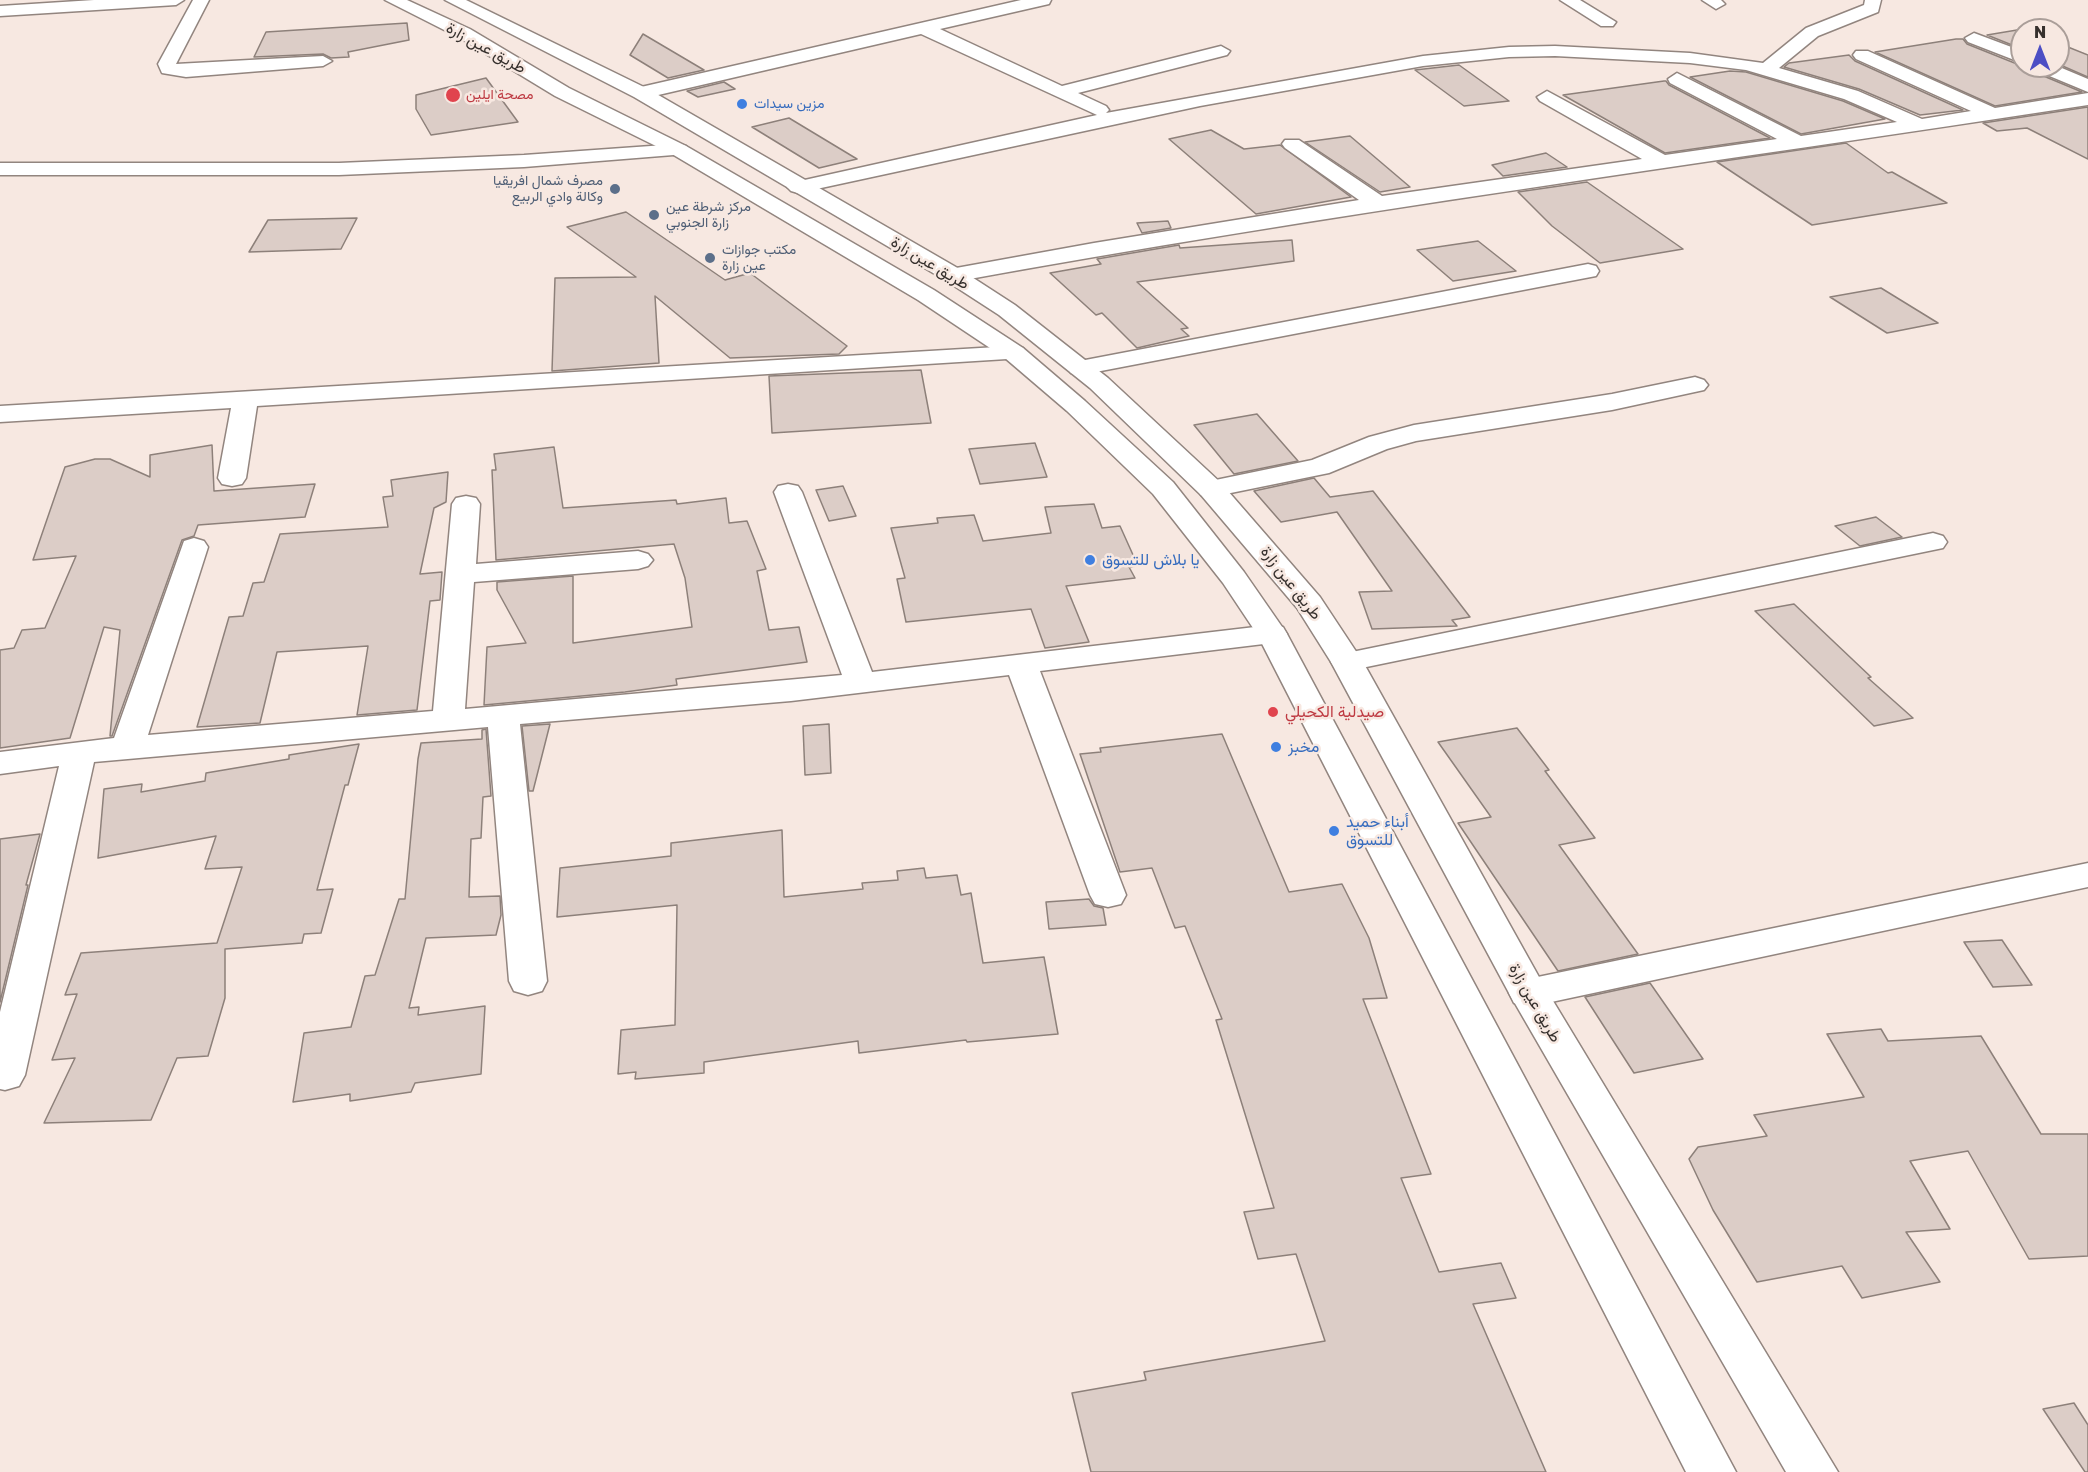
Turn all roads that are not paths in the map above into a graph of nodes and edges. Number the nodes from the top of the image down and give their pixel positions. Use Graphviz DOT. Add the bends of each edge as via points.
graph roads {
  1 [pos="176,0"];
  2 [pos="201,0"];
  3 [pos="393,0"];
  4 [pos="453,0"];
  5 [pos="1043,0"];
  6 [pos="1573,0"];
  7 [pos="1873,0"];
  8 [pos="113,2"];
  9 [pos="0,11"];
  10 [pos="1607,21"];
  11 [pos="923,28"];
  12 [pos="1974,39"];
  13 [pos="1221,51"];
  14 [pos="2010,53"];
  15 [pos="1862,54"];
  16 [pos="323,61"];
  17 [pos="1767,69"];
  18 [pos="2069,78"];
  19 [pos="1677,80"];
  20 [pos="2088,86"];
  21 [pos="631,88"];
  22 [pos="562,92"];
  23 [pos="1060,92"];
  24 [pos="1547,97"];
  25 [pos="2088,99"];
  26 [pos="1099,110"];
  27 [pos="1993,114"];
  28 [pos="1920,126"];
  29 [pos="1292,144"];
  30 [pos="1801,144"];
  31 [pos="679,150"];
  32 [pos="1662,162"];
  33 [pos="0,169"];
  34 [pos="798,187"];
  35 [pos="1377,203"];
  36 [pos="1588,271"];
  37 [pos="953,275"];
  38 [pos="1014,353"];
  39 [pos="1080,368"];
  40 [pos="1695,385"];
  41 [pos="245,399"];
  42 [pos="0,414"];
  43 [pos="232,478"];
  44 [pos="1211,489"];
  45 [pos="788,492"];
  46 [pos="466,504"];
  47 [pos="1933,542"];
  48 [pos="194,548"];
  49 [pos="638,560"];
  50 [pos="462,574"];
  51 [pos="1272,634"];
  52 [pos="1347,662"];
  53 [pos="1022,663"];
  54 [pos="861,684"];
  55 [pos="503,717"];
  56 [pos="448,721"];
  57 [pos="128,747"];
  58 [pos="79,754"];
  59 [pos="0,763"];
  60 [pos="2088,875"];
  61 [pos="1108,895"];
  62 [pos="528,981"];
  63 [pos="1528,993"];
  64 [pos="5,1075"];
  65 [pos="1711,1472"];
  66 [pos="1813,1472"];
  1 -- 8 [label="street"];
  2 -- 16 [label="street" via="167,64 169,69"];
  3 -- 22 [label="street, طريق عين زارة" via="464,33"];
  4 -- 21 [label="street, طريق عين زارة"];
  5 -- 11 [label="street"];
  6 -- 10 [label="street"];
  7 -- 17 [label="street" via="1872,8 1800,39"];
  8 -- 9 [label="street"];
  11 -- 21 [label="street"];
  11 -- 23 [label="street"];
  12 -- 14 [label="street"];
  13 -- 23 [label="street"];
  15 -- 27 [label="street"];
  17 -- 28 [label="street" via="1851,95"];
  17 -- 34 [label="street" via="1690,58 1567,51 1460,56 1134,113"];
  18 -- 20 [label="street"];
  19 -- 30 [label="street"];
  21 -- 22 [label="street" via="592,81"];
  21 -- 34 [label="street, طريق عين زارة"];
  22 -- 31 [label="street, طريق عين زارة"];
  23 -- 26 [label="street"];
  24 -- 32 [label="street"];
  25 -- 27 [label="street"];
  27 -- 28 [label="street"];
  28 -- 30 [label="street"];
  29 -- 35 [label="street"];
  30 -- 32 [label="street"];
  31 -- 33 [label="street" via="339,169"];
  31 -- 38 [label="street, طريق عين زارة" via="926,295"];
  32 -- 35 [label="street"];
  34 -- 37 [label="street, طريق عين زارة"];
  35 -- 37 [label="street" via="1096,247"];
  36 -- 39 [label="street"];
  37 -- 39 [label="street, طريق عين زارة" via="1007,310"];
  38 -- 41 [label="street"];
  38 -- 51 [label="street, طريق عين زارة" via="1163,488 1234,578"];
  39 -- 44 [label="street, طريق عين زارة" via="1136,415"];
  40 -- 44 [label="street" via="1414,433 1319,467"];
  41 -- 42 [label="street"];
  41 -- 43 [label="street"];
  44 -- 52 [label="street, طريق عين زارة" via="1309,603"];
  45 -- 54 [label="street"];
  46 -- 50 [label="street"];
  47 -- 52 [label="street"];
  48 -- 57 [label="street"];
  49 -- 50 [label="street"];
  50 -- 56 [label="street"];
  51 -- 53 [label="street"];
  51 -- 65 [label="street, طريق عين زارة"];
  52 -- 63 [label="street, طريق عين زارة"];
  53 -- 54 [label="street"];
  53 -- 61 [label="street"];
  54 -- 55 [label="street"];
  55 -- 56 [label="street"];
  55 -- 62 [label="street"];
  56 -- 57 [label="street"];
  57 -- 58 [label="street"];
  58 -- 59 [label="street"];
  58 -- 64 [label="street"];
  60 -- 63 [label="street"];
  63 -- 66 [label="street, طريق عين زارة"];
}
